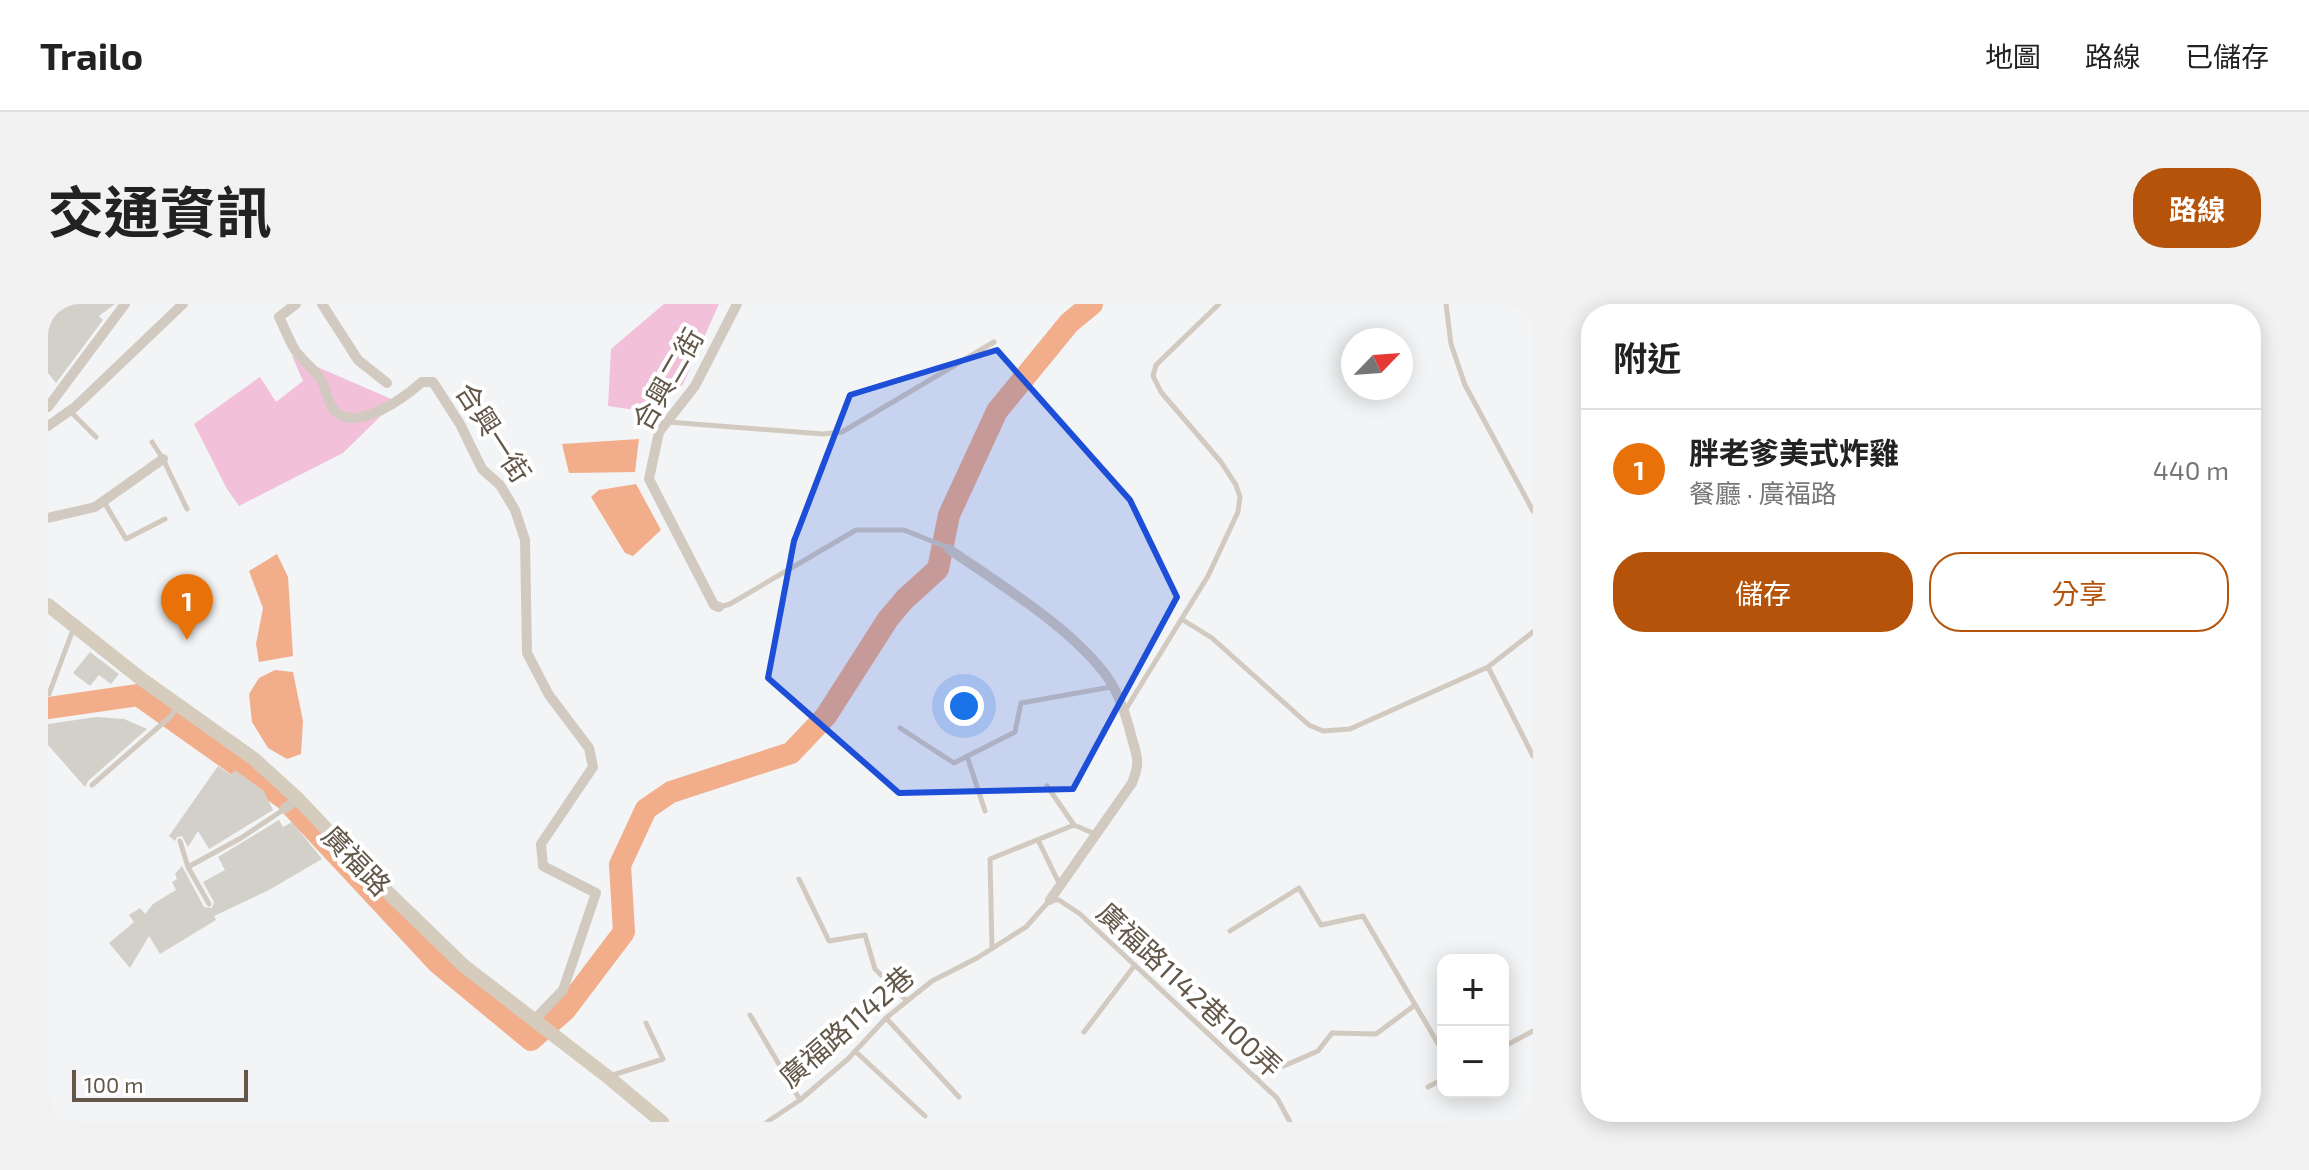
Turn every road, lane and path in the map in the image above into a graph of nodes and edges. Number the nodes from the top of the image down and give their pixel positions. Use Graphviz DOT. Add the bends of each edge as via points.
graph roads {
  1 [pos="125,304"];
  2 [pos="183,304"];
  3 [pos="296,304"];
  4 [pos="322,304"];
  5 [pos="737,304"];
  6 [pos="1219,304"];
  7 [pos="1446,304"];
  8 [pos="994,342"];
  9 [pos="387,383"];
  10 [pos="48,407"];
  11 [pos="70,411"];
  12 [pos="667,422"];
  13 [pos="48,426"];
  14 [pos="96,437"];
  15 [pos="152,442"];
  16 [pos="163,459"];
  17 [pos="103,501"];
  18 [pos="187,509"];
  19 [pos="1533,511"];
  20 [pos="48,518"];
  21 [pos="165,519"];
  22 [pos="949,549"];
  23 [pos="48,605"];
  24 [pos="719,607"];
  25 [pos="1183,620"];
  26 [pos="75,626"];
  27 [pos="1533,632"];
  28 [pos="1488,667"];
  29 [pos="1112,687"];
  30 [pos="49,694"];
  31 [pos="179,705"];
  32 [pos="1125,710"];
  33 [pos="900,728"];
  34 [pos="967,756"];
  35 [pos="1533,756"];
  36 [pos="92,785"];
  37 [pos="1047,786"];
  38 [pos="298,800"];
  39 [pos="284,809"];
  40 [pos="985,811"];
  41 [pos="1074,825"];
  42 [pos="1096,834"];
  43 [pos="1038,840"];
  44 [pos="180,841"];
  45 [pos="188,867"];
  46 [pos="799,879"];
  47 [pos="1060,885"];
  48 [pos="1050,900"];
  49 [pos="209,904"];
  50 [pos="1230,931"];
  51 [pos="992,949"];
  52 [pos="1135,965"];
  53 [pos="907,1001"];
  54 [pos="1415,1005"];
  55 [pos="750,1015"];
  56 [pos="886,1018"];
  57 [pos="534,1020"];
  58 [pos="646,1023"];
  59 [pos="1533,1031"];
  60 [pos="1084,1032"];
  61 [pos="1437,1042"];
  62 [pos="1509,1044"];
  63 [pos="855,1051"];
  64 [pos="608,1077"];
  65 [pos="1256,1078"];
  66 [pos="1437,1082"];
  67 [pos="1428,1087"];
  68 [pos="959,1097"];
  69 [pos="800,1100"];
  70 [pos="925,1116"];
  71 [pos="662,1122"];
  72 [pos="767,1122"];
  73 [pos="1290,1122"];
  1 -- 10 [label="street"];
  2 -- 11 [label="street"];
  3 -- 57 [label="street, 合興一街" via="279,317 295,349 322,381 336,413 363,417 403,399 422,382 433,382 482,469 515,510 525,540 527,653 549,695 589,748 593,767 541,844 543,866 596,893 563,990"];
  4 -- 9 [label="street" via="358,360"];
  5 -- 12 [label="street, 合興二街" via="695,386"];
  6 -- 25 [label="lane" via="1156,365 1153,376 1221,462 1240,497 1238,512"];
  7 -- 19 [label="lane" via="1451,344 1465,385"];
  8 -- 12 [label="lane" via="842,432"];
  11 -- 13 [label="street"];
  11 -- 14 [label="lane"];
  12 -- 24 [label="street, 合興二街" via="659,432 649,479"];
  15 -- 16 [label="lane"];
  16 -- 17 [label="street"];
  16 -- 18 [label="lane"];
  17 -- 20 [label="street"];
  17 -- 21 [label="lane" via="126,539"];
  22 -- 24 [label="lane" via="904,530 856,530"];
  22 -- 29 [label="street, 廣福路1142巷" via="1042,615"];
  23 -- 26 [label="street, 廣福路"];
  25 -- 28 [label="lane" via="1323,731 1350,729"];
  25 -- 32 [label="lane"];
  26 -- 30 [label="lane"];
  26 -- 31 [label="street, 廣福路"];
  27 -- 28 [label="lane"];
  28 -- 35 [label="lane"];
  29 -- 32 [label="street, 廣福路1142巷"];
  29 -- 34 [label="lane" via="1021,703 1015,732"];
  31 -- 36 [label="lane"];
  31 -- 38 [label="street, 廣福路" via="254,759"];
  32 -- 42 [label="street, 廣福路1142巷" via="1139,765"];
  33 -- 34 [label="lane" via="954,763"];
  34 -- 40 [label="lane"];
  37 -- 41 [label="lane"];
  38 -- 39 [label="street"];
  38 -- 57 [label="street, 廣福路" via="464,966"];
  39 -- 45 [label="lane"];
  41 -- 42 [label="lane"];
  41 -- 43 [label="lane"];
  42 -- 47 [label="street, 廣福路1142巷"];
  43 -- 47 [label="lane"];
  43 -- 51 [label="lane" via="990,859"];
  44 -- 45 [label="lane"];
  45 -- 49 [label="lane"];
  46 -- 53 [label="lane" via="829,941 865,935 875,969"];
  47 -- 48 [label="street, 廣福路1142巷"];
  48 -- 51 [label="lane, 廣福路1142巷" via="1026,927"];
  48 -- 52 [label="lane, 廣福路1142巷100弄" via="1080,914"];
  50 -- 54 [label="lane" via="1299,888 1321,925 1363,916"];
  51 -- 53 [label="lane, 廣福路1142巷" via="932,981"];
  52 -- 60 [label="lane"];
  52 -- 65 [label="lane, 廣福路1142巷100弄"];
  53 -- 56 [label="lane, 廣福路1142巷"];
  54 -- 61 [label="lane"];
  54 -- 65 [label="lane" via="1376,1034 1332,1033 1318,1051"];
  55 -- 69 [label="lane"];
  56 -- 63 [label="lane, 廣福路1142巷"];
  56 -- 68 [label="lane"];
  57 -- 64 [label="street, 廣福路"];
  58 -- 64 [label="lane" via="663,1059"];
  59 -- 62 [label="lane"];
  63 -- 69 [label="lane, 廣福路1142巷"];
  63 -- 70 [label="lane"];
  64 -- 71 [label="street, 廣福路"];
  65 -- 73 [label="lane, 廣福路1142巷100弄" via="1277,1098"];
  66 -- 67 [label="lane"];
  69 -- 72 [label="lane, 廣福路1142巷"];
}
